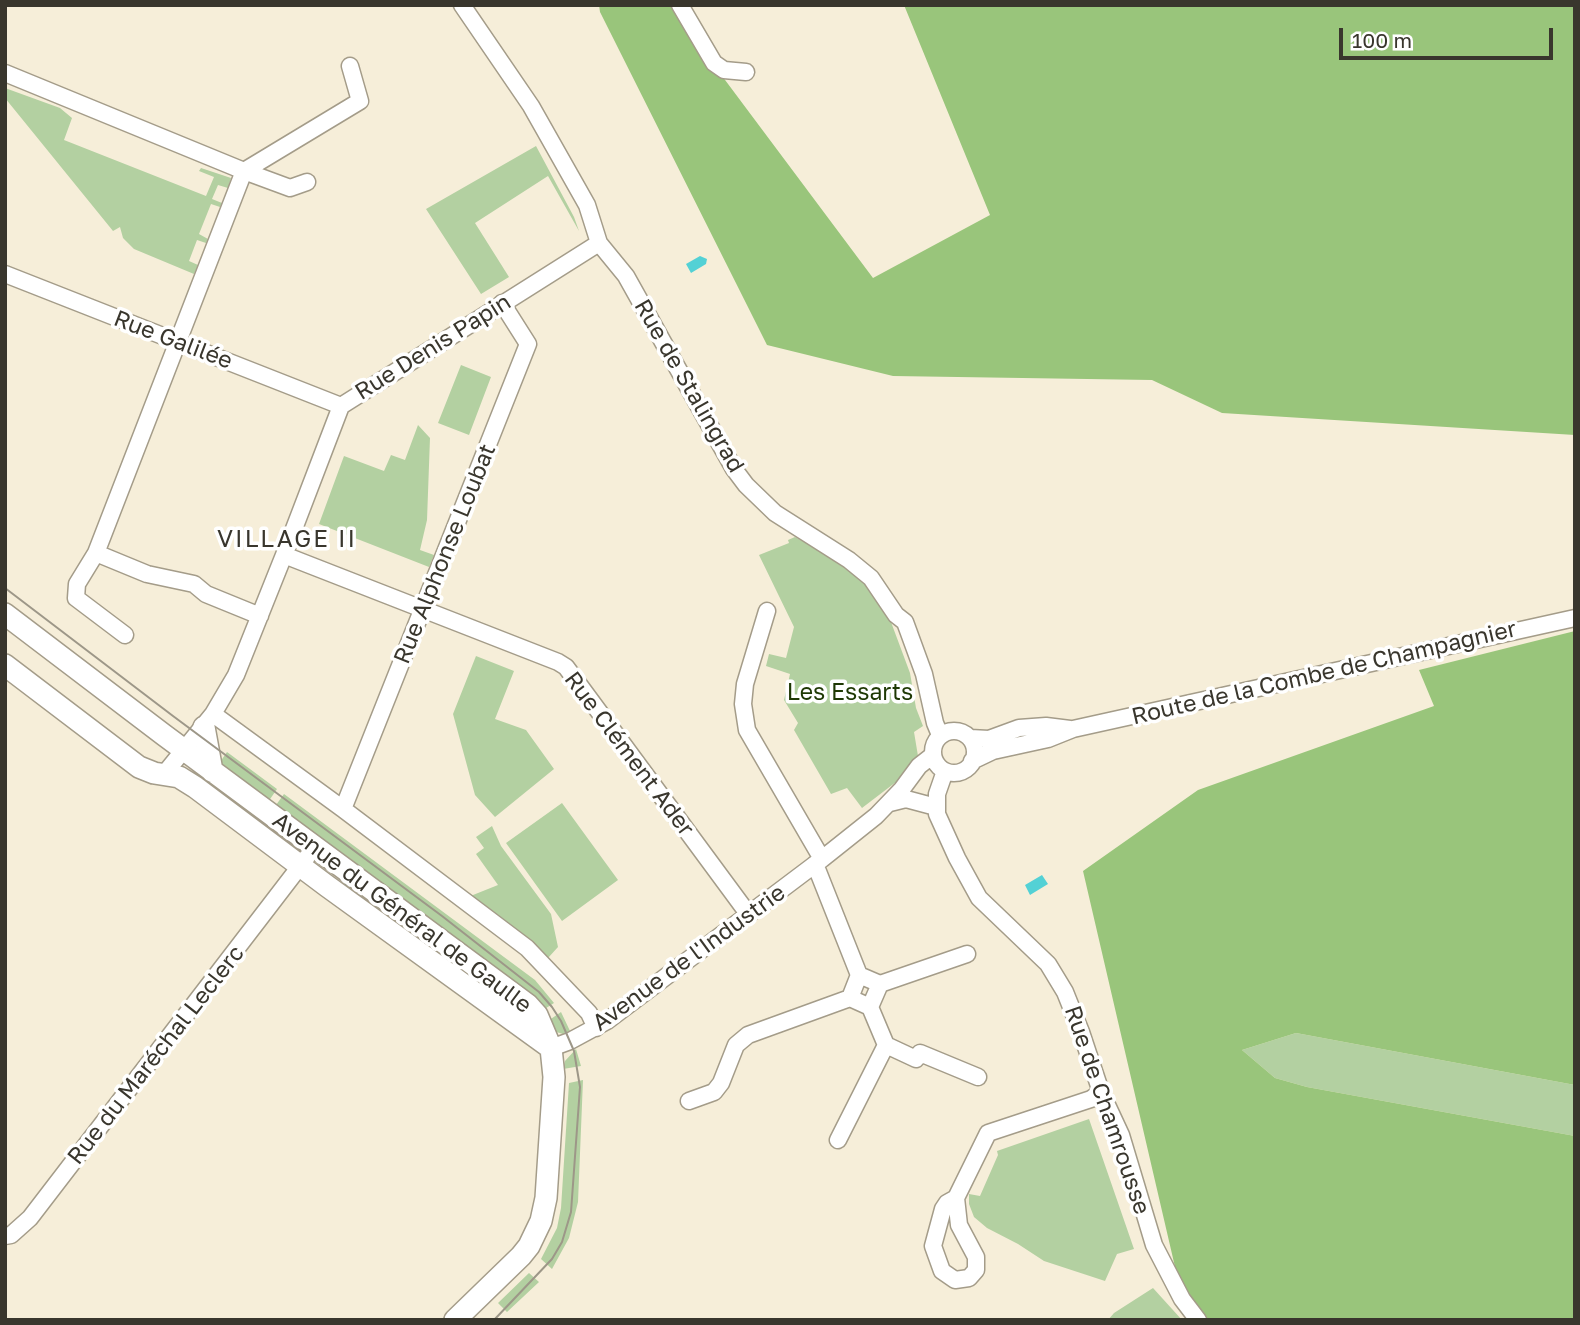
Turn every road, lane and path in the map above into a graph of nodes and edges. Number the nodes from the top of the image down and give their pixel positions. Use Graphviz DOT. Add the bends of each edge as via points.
graph roads {
  1 [pos="462,5"];
  2 [pos="680,5"];
  3 [pos="350,66"];
  4 [pos="746,72"];
  5 [pos="5,73"];
  6 [pos="244,171"];
  7 [pos="307,182"];
  8 [pos="599,243"];
  9 [pos="5,274"];
  10 [pos="502,303"];
  11 [pos="178,343"];
  12 [pos="341,405"];
  13 [pos="96,552"];
  14 [pos="284,555"];
  15 [pos="424,610"];
  16 [pos="767,611"];
  17 [pos="5,614"];
  18 [pos="260,616"];
  19 [pos="1575,618"];
  20 [pos="125,635"];
  21 [pos="5,665"];
  22 [pos="209,720"];
  23 [pos="1073,729"];
  24 [pos="940,735"];
  25 [pos="970,738"];
  26 [pos="183,749"];
  27 [pos="972,761"];
  28 [pos="939,764"];
  29 [pos="212,771"];
  30 [pos="165,773"];
  31 [pos="890,803"];
  32 [pos="936,807"];
  33 [pos="344,808"];
  34 [pos="315,847"];
  35 [pos="818,862"];
  36 [pos="301,866"];
  37 [pos="749,915"];
  38 [pos="967,954"];
  39 [pos="859,975"];
  40 [pos="880,984"];
  41 [pos="850,998"];
  42 [pos="870,1007"];
  43 [pos="596,1028"];
  44 [pos="886,1045"];
  45 [pos="551,1048"];
  46 [pos="978,1077"];
  47 [pos="1101,1092"];
  48 [pos="689,1101"];
  49 [pos="838,1140"];
  50 [pos="956,1198"];
  51 [pos="5,1237"];
  52 [pos="455,1320"];
  53 [pos="1198,1320"];
  1 -- 8 [label="street, Rue de Stalingrad" via="531,106 587,205"];
  2 -- 4 [label="street" via="714,63 724,70"];
  3 -- 6 [label="street" via="360,101"];
  5 -- 6 [label="street"];
  6 -- 7 [label="street" via="290,188"];
  6 -- 11 [label="street"];
  8 -- 10 [label="street, Rue Denis Papin"];
  8 -- 24 [label="street, Rue de Stalingrad" via="626,276 746,485 775,513 871,578 895,615 905,622 925,674"];
  9 -- 11 [label="street, Rue Galilée"];
  10 -- 12 [label="street, Rue Denis Papin"];
  10 -- 15 [label="street, Rue Alphonse Loubat" via="528,344"];
  11 -- 12 [label="street, Rue Galilée"];
  11 -- 13 [label="street"];
  12 -- 14 [label="street, Rue Denis Papin"];
  13 -- 18 [label="street" via="147,574 194,584 206,594"];
  13 -- 20 [label="street" via="77,584 76,598"];
  14 -- 15 [label="street, Rue Clément Ader"];
  14 -- 18 [label="street, Rue Denis Papin"];
  15 -- 33 [label="street, Rue Alphonse Loubat"];
  15 -- 37 [label="street, Rue Clément Ader" via="566,667"];
  16 -- 35 [label="street" via="745,684 747,730"];
  17 -- 26 [label="main road, Avenue du Général de Gaulle"];
  18 -- 22 [label="street, Rue Denis Papin" via="236,675"];
  19 -- 23 [label="street, Route de la Combe de Champagnier"];
  21 -- 30 [label="main road, Avenue du Général de Gaulle" via="139,767"];
  22 -- 26 [label="street, Rue Denis Papin"];
  22 -- 29 [label="main road"];
  22 -- 33 [label="street, Avenue du Général de Gaulle"];
  23 -- 25 [label="street, Route de la Combe de Champagnier" via="1019,728 989,739"];
  23 -- 27 [label="street, Route de la Combe de Champagnier"];
  24 -- 25 [label="street" via="956,731"];
  24 -- 28 [label="street" via="936,741"];
  25 -- 27 [label="street" via="975,750"];
  26 -- 29 [label="main road, Avenue du Général de Gaulle"];
  26 -- 30 [label="street, Rue Denis Papin"];
  27 -- 28 [label="street" via="958,772"];
  28 -- 31 [label="street, Avenue de l'Industrie" via="919,766"];
  28 -- 32 [label="street"];
  29 -- 34 [label="main road, Avenue du Général de Gaulle"];
  30 -- 36 [label="main road, Avenue du Général de Gaulle" via="179,777"];
  31 -- 32 [label="street" via="906,799"];
  31 -- 35 [label="street, Avenue de l'Industrie"];
  32 -- 47 [label="street, Rue de Chamrousse" via="979,898 1048,964 1065,992"];
  33 -- 43 [label="street, Avenue du Général de Gaulle" via="534,953 589,1013"];
  34 -- 36 [label="street, Rue du Maréchal Leclerc"];
  34 -- 45 [label="main road, Avenue du Général de Gaulle" via="528,1005"];
  35 -- 37 [label="street, Avenue de l'Industrie"];
  35 -- 39 [label="street"];
  36 -- 45 [label="main road, Avenue du Général de Gaulle"];
  36 -- 51 [label="street, Rue du Maréchal Leclerc" via="30,1219"];
  37 -- 43 [label="street, Avenue de l'Industrie"];
  38 -- 40 [label="street"];
  39 -- 40 [label="street"];
  39 -- 41 [label="street"];
  40 -- 42 [label="street"];
  41 -- 42 [label="street"];
  41 -- 48 [label="street" via="748,1035 736,1045 714,1092"];
  42 -- 44 [label="street"];
  43 -- 45 [label="street, Avenue de l'Industrie"];
  44 -- 46 [label="street" via="916,1059 920,1053"];
  44 -- 49 [label="street"];
  45 -- 52 [label="main road" via="553,1094 541,1222 521,1256"];
  47 -- 50 [label="street" via="988,1133"];
  47 -- 53 [label="street, Rue de Chamrousse" via="1121,1135 1154,1245"];
  50 -- 50 [label="street" via="943,1209 933,1246 942,1272 955,1280 968,1278 976,1270 976,1257 959,1225"];
}
